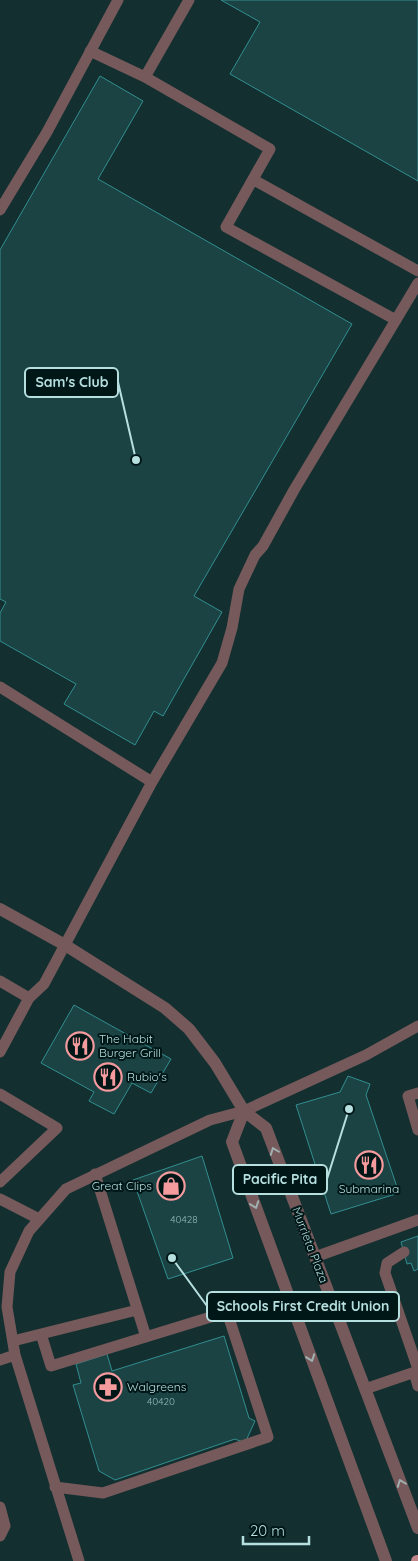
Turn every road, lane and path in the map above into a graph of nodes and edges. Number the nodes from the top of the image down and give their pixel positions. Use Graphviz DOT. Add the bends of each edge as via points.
graph roads {
  1 [pos="118,0"];
  2 [pos="189,0"];
  3 [pos="90,51"];
  4 [pos="145,77"];
  5 [pos="254,180"];
  6 [pos="0,210"];
  7 [pos="418,270"];
  8 [pos="418,283"];
  9 [pos="396,320"];
  10 [pos="0,687"];
  11 [pos="152,782"];
  12 [pos="0,909"];
  13 [pos="65,945"];
  14 [pos="0,981"];
  15 [pos="30,998"];
  16 [pos="418,1026"];
  17 [pos="0,1052"];
  18 [pos="418,1093"];
  19 [pos="0,1094"];
  20 [pos="244,1111"];
  21 [pos="418,1130"];
  22 [pos="95,1174"];
  23 [pos="0,1182"];
  24 [pos="0,1199"];
  25 [pos="39,1219"];
  26 [pos="418,1220"];
  27 [pos="404,1252"];
  28 [pos="315,1257"];
  29 [pos="137,1310"];
  30 [pos="41,1334"];
  31 [pos="146,1337"];
  32 [pos="13,1341"];
  33 [pos="16,1355"];
  34 [pos="0,1360"];
  35 [pos="417,1371"];
  36 [pos="418,1386"];
  37 [pos="365,1389"];
  38 [pos="55,1487"];
  39 [pos="0,1507"];
  40 [pos="418,1528"];
  41 [pos="0,1536"];
  42 [pos="79,1561"];
  43 [pos="386,1561"];
  1 -- 3 [label="lane"];
  2 -- 4 [label="lane"];
  3 -- 4 [label="lane"];
  3 -- 6 [label="lane"];
  4 -- 5 [label="lane" via="270,149"];
  5 -- 7 [label="lane"];
  5 -- 9 [label="lane" via="226,227"];
  8 -- 9 [label="lane"];
  9 -- 11 [label="lane" via="255,555 238,588 222,663"];
  10 -- 11 [label="lane"];
  11 -- 13 [label="lane"];
  12 -- 13 [label="street"];
  13 -- 15 [label="lane" via="44,984"];
  13 -- 20 [label="street" via="165,1008 189,1029 215,1063"];
  14 -- 15 [label="lane"];
  15 -- 17 [label="lane"];
  16 -- 20 [label="lane" via="366,1055"];
  18 -- 21 [label="lane" via="408,1096"];
  19 -- 23 [label="lane" via="56,1128"];
  20 -- 22 [label="lane" via="210,1120"];
  28 -- 20 [label="street, Murrieta Plaza, one-way" via="266,1128"];
  20 -- 43 [label="street, one-way" via="232,1142"];
  22 -- 25 [label="lane" via="66,1189"];
  22 -- 29 [label="lane"];
  24 -- 25 [label="lane"];
  25 -- 32 [label="lane" via="29,1231 10,1272 8,1308"];
  26 -- 28 [label="lane"];
  27 -- 35 [label="lane" via="388,1263 385,1273"];
  28 -- 37 [label="street, Murrieta Plaza"];
  29 -- 30 [label="lane"];
  29 -- 31 [label="lane"];
  30 -- 31 [label="lane" via="51,1366"];
  30 -- 32 [label="lane"];
  31 -- 38 [label="lane" via="227,1312 268,1437 103,1494"];
  32 -- 33 [label="lane"];
  33 -- 34 [label="lane"];
  33 -- 38 [label="lane"];
  35 -- 36 [label="lane"];
  35 -- 37 [label="lane"];
  40 -- 37 [label="street, Murrieta Plaza, one-way"];
  38 -- 42 [label="lane"];
  39 -- 41 [label="lane" via="5,1526"];
}
